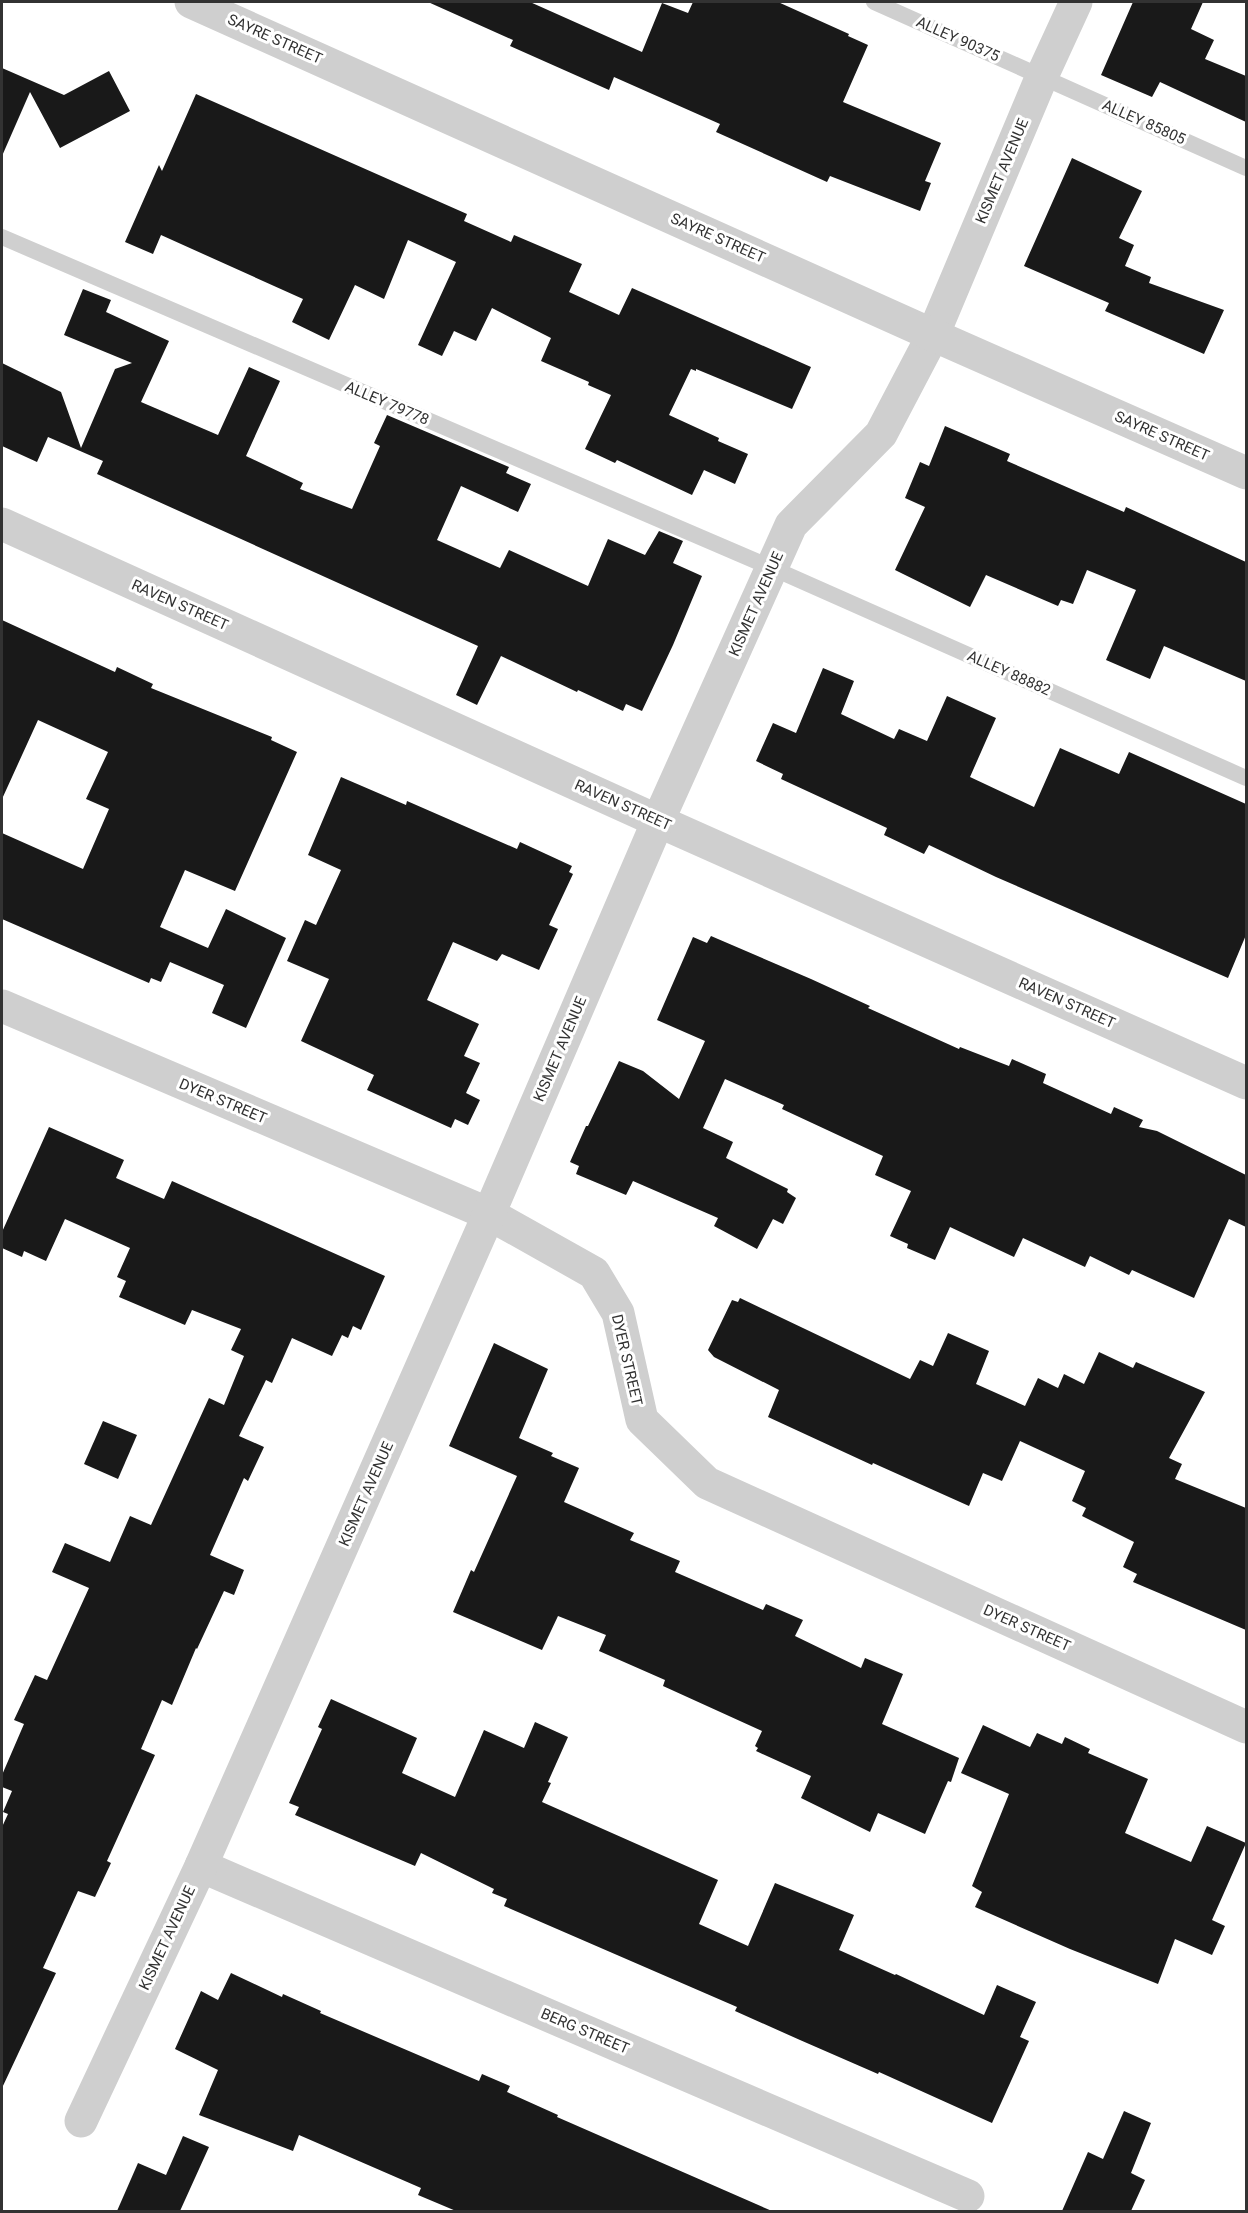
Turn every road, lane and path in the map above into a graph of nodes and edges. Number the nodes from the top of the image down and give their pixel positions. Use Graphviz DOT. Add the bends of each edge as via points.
graph roads {
  1 [pos="191,2"];
  2 [pos="874,2"];
  3 [pos="1076,2"];
  4 [pos="1042,76"];
  5 [pos="1246,168"];
  6 [pos="2,237"];
  7 [pos="933,335"];
  8 [pos="1246,473"];
  9 [pos="2,524"];
  10 [pos="772,568"];
  11 [pos="1246,778"];
  12 [pos="658,821"];
  13 [pos="2,1006"];
  14 [pos="1246,1083"];
  15 [pos="489,1214"];
  16 [pos="1246,1727"];
  17 [pos="201,1866"];
  18 [pos="81,2121"];
  19 [pos="968,2196"];
  1 -- 7 [label="street, SAYRE STREET"];
  2 -- 4 [label="lane, ALLEY 90375"];
  3 -- 4 [label="street, KISMET AVENUE"];
  4 -- 5 [label="lane, ALLEY 85805"];
  4 -- 7 [label="street, KISMET AVENUE"];
  6 -- 10 [label="lane, ALLEY 79778"];
  7 -- 8 [label="street, SAYRE STREET"];
  7 -- 10 [label="street, KISMET AVENUE" via="881,434 791,525"];
  9 -- 12 [label="street, RAVEN STREET"];
  10 -- 11 [label="lane, ALLEY 88882"];
  10 -- 12 [label="street, KISMET AVENUE"];
  12 -- 14 [label="street, RAVEN STREET"];
  12 -- 15 [label="street, KISMET AVENUE"];
  13 -- 15 [label="street, DYER STREET"];
  15 -- 16 [label="street, DYER STREET" via="594,1273 618,1313 642,1420 707,1483"];
  15 -- 17 [label="street, KISMET AVENUE"];
  17 -- 18 [label="street, KISMET AVENUE"];
  17 -- 19 [label="street, BERG STREET"];
}
